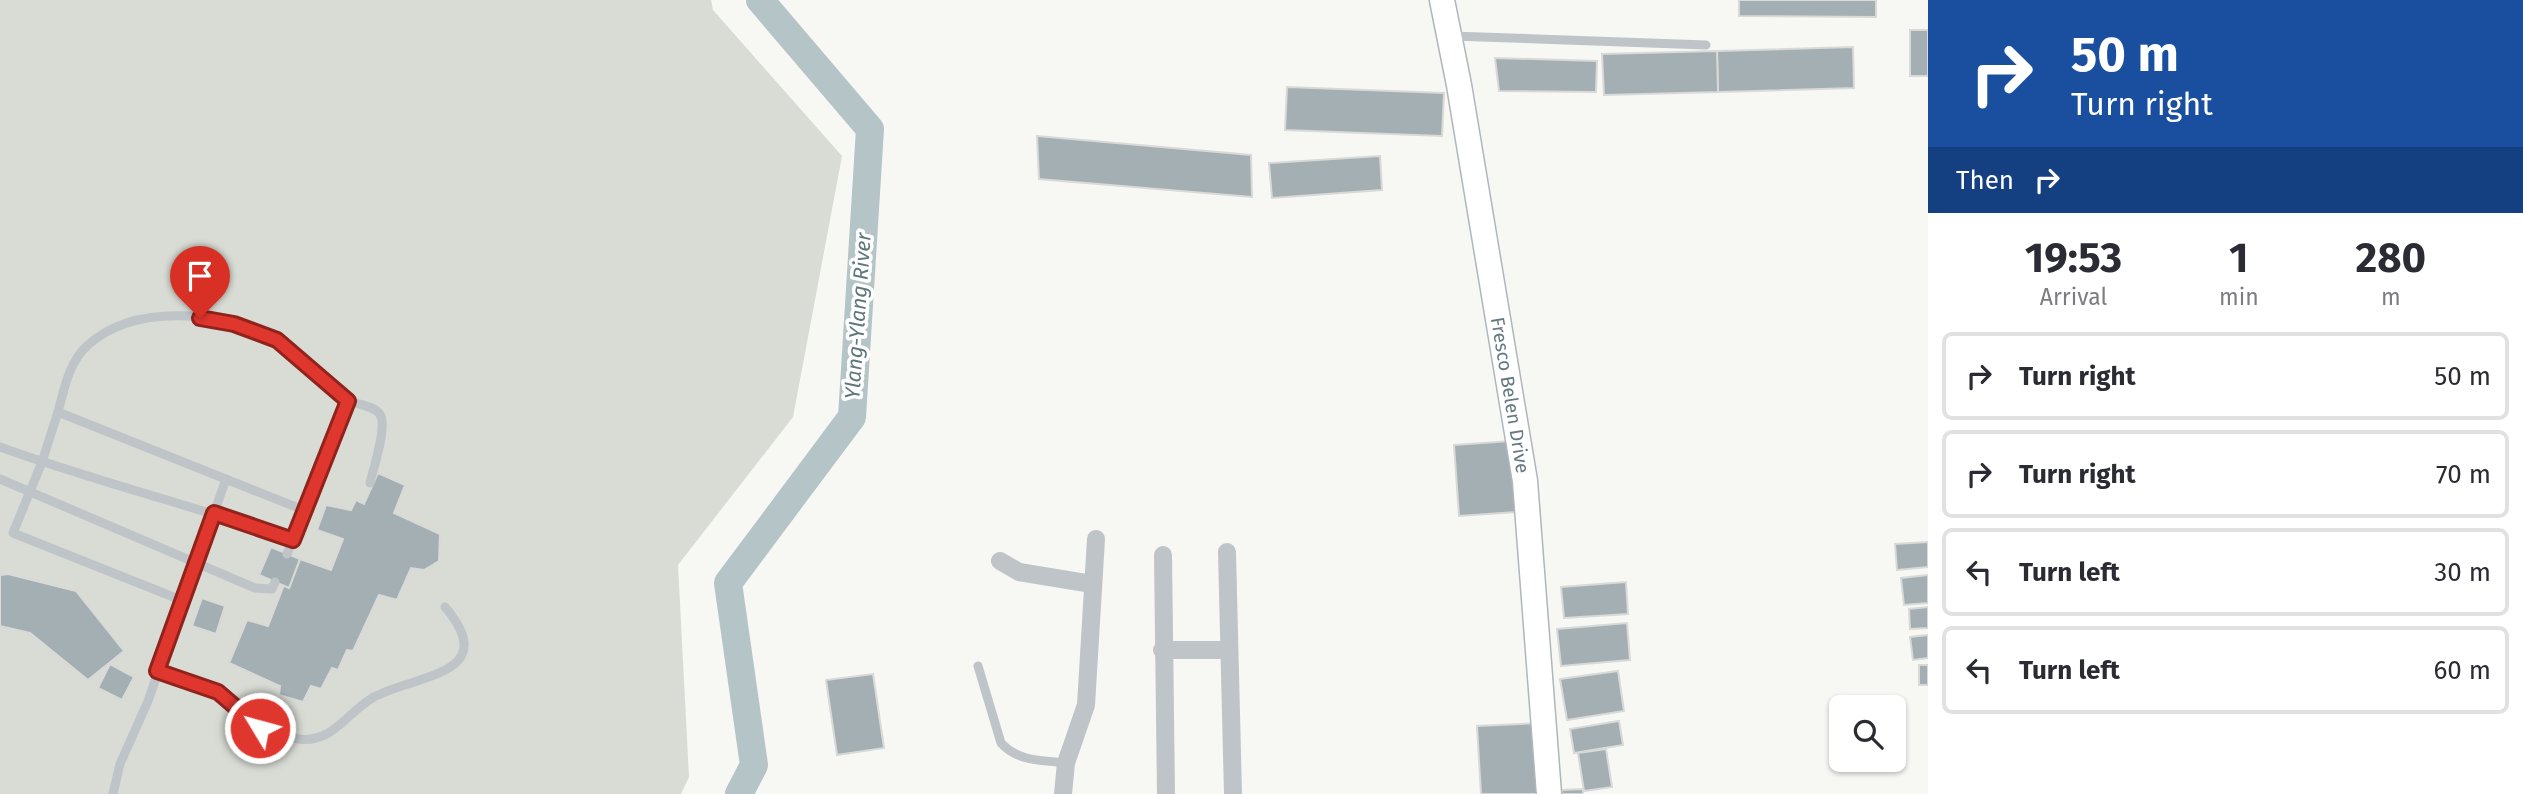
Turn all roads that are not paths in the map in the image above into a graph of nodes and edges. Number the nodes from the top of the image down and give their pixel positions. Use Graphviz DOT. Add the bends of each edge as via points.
graph roads {
  1 [pos="1442,0"];
  2 [pos="1449,36"];
  3 [pos="1706,45"];
  4 [pos="348,401"];
  5 [pos="58,412"];
  6 [pos="0,447"];
  7 [pos="43,462"];
  8 [pos="0,479"];
  9 [pos="226,479"];
  10 [pos="370,483"];
  11 [pos="29,494"];
  12 [pos="306,511"];
  13 [pos="214,513"];
  14 [pos="1096,539"];
  15 [pos="293,540"];
  16 [pos="1227,552"];
  17 [pos="287,554"];
  18 [pos="1163,555"];
  19 [pos="1000,561"];
  20 [pos="195,563"];
  21 [pos="275,582"];
  22 [pos="1092,584"];
  23 [pos="181,600"];
  24 [pos="445,607"];
  25 [pos="1162,650"];
  26 [pos="1229,650"];
  27 [pos="978,666"];
  28 [pos="157,671"];
  29 [pos="1066,763"];
  30 [pos="113,794"];
  31 [pos="1063,794"];
  32 [pos="1166,794"];
  33 [pos="1233,794"];
  34 [pos="1549,794"];
  1 -- 2 [label="street, Fresco Belen Drive"];
  2 -- 3 [label="lane"];
  2 -- 34 [label="street, Fresco Belen Drive" via="1525,481"];
  4 -- 5 [label="lane" via="277,340 234,324 165,317 119,326 87,345 73,364"];
  4 -- 10 [label="lane" via="382,417"];
  4 -- 12 [label="lane"];
  5 -- 7 [label="lane"];
  5 -- 9 [label="lane"];
  6 -- 7 [label="lane"];
  7 -- 11 [label="lane"];
  7 -- 13 [label="lane"];
  8 -- 11 [label="lane"];
  9 -- 12 [label="lane"];
  9 -- 13 [label="lane"];
  11 -- 20 [label="lane"];
  11 -- 23 [label="lane" via="13,533"];
  12 -- 15 [label="lane"];
  13 -- 15 [label="lane"];
  13 -- 20 [label="lane"];
  14 -- 22 [label="street"];
  15 -- 17 [label="lane"];
  16 -- 26 [label="street"];
  18 -- 25 [label="street"];
  19 -- 22 [label="street" via="1032,575"];
  20 -- 21 [label="lane" via="265,591"];
  20 -- 23 [label="lane"];
  22 -- 29 [label="street" via="1086,705"];
  23 -- 28 [label="lane"];
  24 -- 28 [label="lane" via="464,632 464,646 453,667 370,699 333,732 313,740 260,728 218,692"];
  25 -- 26 [label="street"];
  25 -- 32 [label="street"];
  26 -- 33 [label="street"];
  27 -- 29 [label="lane" via="1001,743 1009,752"];
  28 -- 30 [label="lane" via="117,772"];
  29 -- 31 [label="street"];
}
